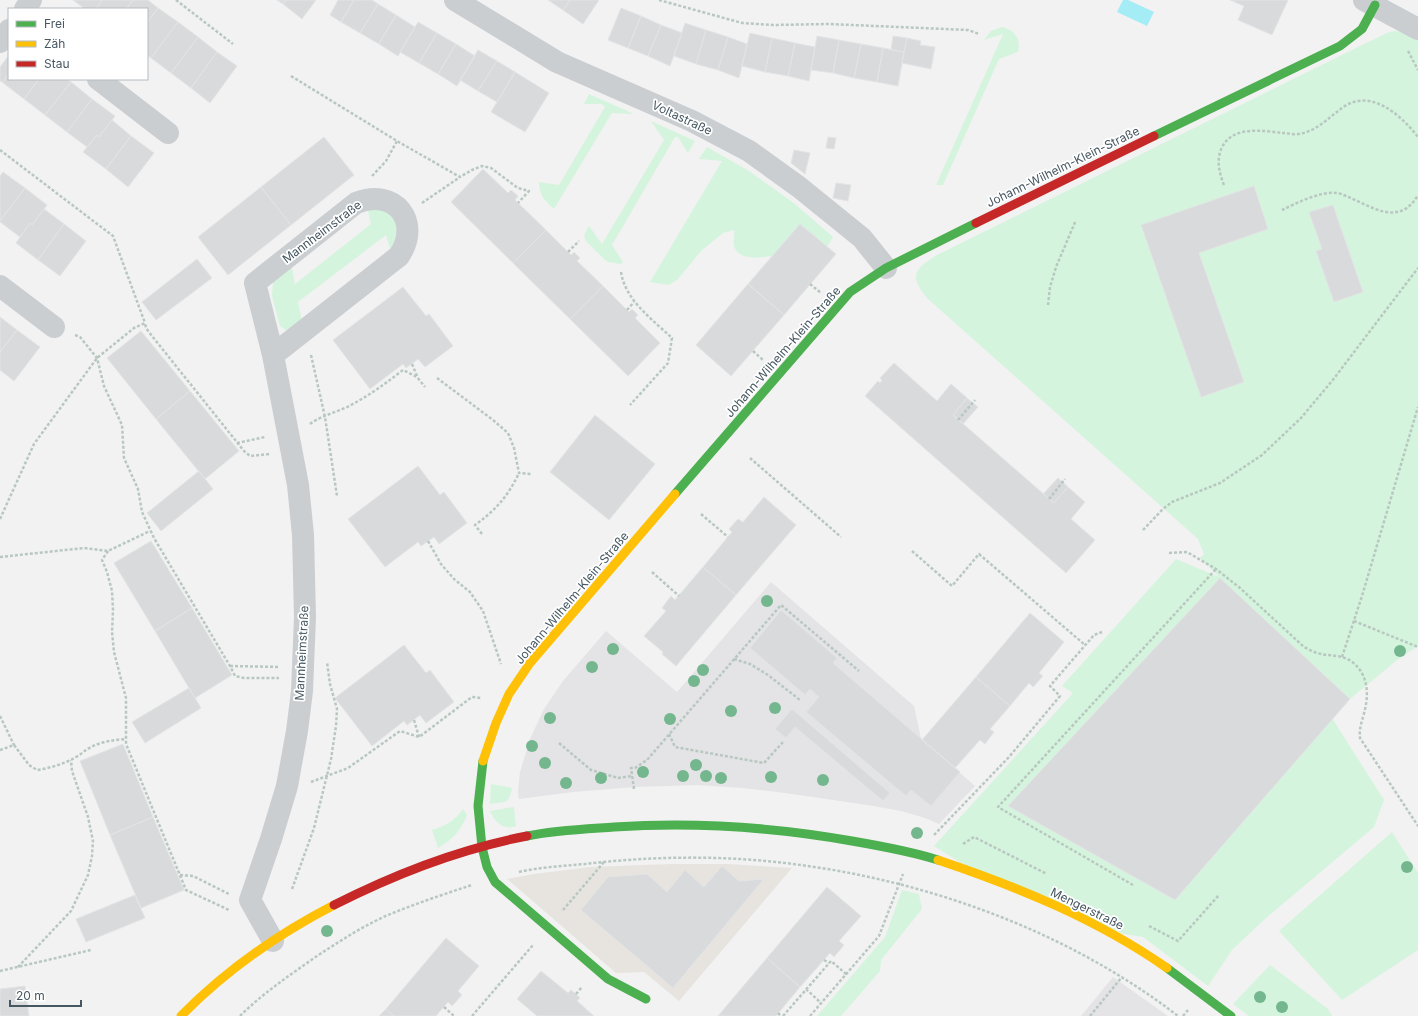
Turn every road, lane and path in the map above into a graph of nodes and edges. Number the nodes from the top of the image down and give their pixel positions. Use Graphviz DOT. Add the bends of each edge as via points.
graph roads {
  1 [pos="176,0"];
  2 [pos="455,0"];
  3 [pos="659,0"];
  4 [pos="1369,3"];
  5 [pos="1418,29"];
  6 [pos="8,31"];
  7 [pos="979,34"];
  8 [pos="0,42"];
  9 [pos="233,44"];
  10 [pos="291,76"];
  11 [pos="99,80"];
  12 [pos="168,133"];
  13 [pos="1418,136"];
  14 [pos="397,141"];
  15 [pos="0,150"];
  16 [pos="386,161"];
  17 [pos="460,177"];
  18 [pos="1224,185"];
  19 [pos="1418,195"];
  20 [pos="518,203"];
  21 [pos="1282,210"];
  22 [pos="404,216"];
  23 [pos="1076,220"];
  24 [pos="579,241"];
  25 [pos="568,252"];
  26 [pos="886,268"];
  27 [pos="1418,268"];
  28 [pos="621,272"];
  29 [pos="0,286"];
  30 [pos="634,302"];
  31 [pos="1048,305"];
  32 [pos="627,310"];
  33 [pos="145,324"];
  34 [pos="54,327"];
  35 [pos="306,330"];
  36 [pos="273,355"];
  37 [pos="97,358"];
  38 [pos="412,364"];
  39 [pos="417,377"];
  40 [pos="437,378"];
  41 [pos="425,387"];
  42 [pos="975,400"];
  43 [pos="630,405"];
  44 [pos="1418,407"];
  45 [pos="324,417"];
  46 [pos="958,420"];
  47 [pos="268,437"];
  48 [pos="290,438"];
  49 [pos="237,443"];
  50 [pos="272,453"];
  51 [pos="750,458"];
  52 [pos="520,473"];
  53 [pos="532,474"];
  54 [pos="1065,479"];
  55 [pos="337,496"];
  56 [pos="1049,499"];
  57 [pos="702,514"];
  58 [pos="0,519"];
  59 [pos="1143,530"];
  60 [pos="150,531"];
  61 [pos="482,534"];
  62 [pos="728,537"];
  63 [pos="842,537"];
  64 [pos="428,541"];
  65 [pos="108,551"];
  66 [pos="912,551"];
  67 [pos="1169,553"];
  68 [pos="0,557"];
  69 [pos="1216,569"];
  70 [pos="652,572"];
  71 [pos="679,596"];
  72 [pos="1354,621"];
  73 [pos="1102,632"];
  74 [pos="1085,645"];
  75 [pos="1418,647"];
  76 [pos="1342,657"];
  77 [pos="325,658"];
  78 [pos="734,659"];
  79 [pos="230,666"];
  80 [pos="281,667"];
  81 [pos="505,667"];
  82 [pos="859,671"];
  83 [pos="280,678"];
  84 [pos="484,699"];
  85 [pos="800,700"];
  86 [pos="0,716"];
  87 [pos="414,720"];
  88 [pos="669,734"];
  89 [pos="419,737"];
  90 [pos="126,739"];
  91 [pos="783,742"];
  92 [pos="559,743"];
  93 [pos="14,745"];
  94 [pos="0,750"];
  95 [pos="71,760"];
  96 [pos="632,776"];
  97 [pos="327,777"];
  98 [pos="287,786"];
  99 [pos="634,789"];
  100 [pos="1418,826"];
  101 [pos="931,839"];
  102 [pos="482,847"];
  103 [pos="604,862"];
  104 [pos="905,870"];
  105 [pos="518,872"];
  106 [pos="180,875"];
  107 [pos="473,884"];
  108 [pos="898,884"];
  109 [pos="1134,885"];
  110 [pos="292,889"];
  111 [pos="1219,895"];
  112 [pos="234,897"];
  113 [pos="229,910"];
  114 [pos="561,912"];
  115 [pos="1196,920"];
  116 [pos="537,940"];
  117 [pos="273,941"];
  118 [pos="92,950"];
  119 [pos="824,960"];
  120 [pos="829,963"];
  121 [pos="18,967"];
  122 [pos="0,971"];
  123 [pos="846,974"];
  124 [pos="1122,977"];
  125 [pos="806,989"];
  126 [pos="646,999"];
  127 [pos="821,1003"];
  128 [pos="444,1007"];
  129 [pos="778,1013"];
  130 [pos="181,1016"];
  131 [pos="240,1016"];
  132 [pos="454,1016"];
  133 [pos="472,1016"];
  134 [pos="782,1016"];
  135 [pos="810,1016"];
  136 [pos="1090,1016"];
  137 [pos="1178,1016"];
  138 [pos="1231,1016"];
  1 -- 9 [label="path"];
  2 -- 26 [label="street, Voltastraße" via="557,62 692,121 749,151 862,238"];
  3 -- 7 [label="path" via="742,23 968,30"];
  4 -- 5 [label="street"];
  4 -- 26 [label="street, Johann-Wilhelm-Klein-Straße" via="1362,29 1340,46"];
  6 -- 8 [label="street"];
  10 -- 14 [label="path"];
  11 -- 12 [label="street"];
  13 -- 18 [label="path" via="1388,108 1370,100 1355,101 1343,106 1318,127 1298,134 1255,130 1236,133 1226,141 1219,153 1218,164"];
  14 -- 16 [label="path"];
  14 -- 17 [label="path"];
  15 -- 33 [label="path" via="113,236"];
  17 -- 20 [label="path" via="482,166 491,168 515,186 529,191"];
  17 -- 22 [label="path"];
  19 -- 21 [label="path" via="1404,210 1393,214 1337,193 1300,201"];
  22 -- 35 [label="street" via="408,226 408,237 399,256"];
  22 -- 36 [label="street, Mannheimstraße" via="397,207 377,198 356,203 255,283"];
  23 -- 31 [label="path" via="1056,267"];
  24 -- 25 [label="path"];
  26 -- 102 [label="street, Johann-Wilhelm-Klein-Straße" via="850,292 530,663 509,694 483,761 478,806"];
  27 -- 59 [label="path" via="1332,381 1301,418 1262,456 1220,482 1172,502"];
  28 -- 30 [label="path" via="622,283"];
  29 -- 34 [label="street"];
  30 -- 32 [label="path"];
  30 -- 43 [label="path" via="672,338 668,363"];
  33 -- 37 [label="path" via="134,328"];
  33 -- 49 [label="path"];
  34 -- 37 [label="path" via="80,338"];
  35 -- 36 [label="street"];
  35 -- 45 [label="path"];
  36 -- 48 [label="street, Mannheimstraße"];
  37 -- 58 [label="path" via="34,444"];
  37 -- 60 [label="path" via="104,386 122,425 124,458 138,489 142,512"];
  38 -- 39 [label="path"];
  39 -- 41 [label="path"];
  39 -- 45 [label="path" via="403,370 373,393"];
  40 -- 52 [label="path" via="508,433"];
  42 -- 46 [label="path"];
  44 -- 72 [label="path"];
  45 -- 48 [label="path"];
  45 -- 55 [label="path"];
  47 -- 49 [label="path"];
  48 -- 98 [label="street, Mannheimstraße" via="302,513 305,617 302,691"];
  49 -- 50 [label="path" via="250,456"];
  51 -- 63 [label="path"];
  52 -- 53 [label="path"];
  52 -- 61 [label="path" via="501,502 475,525"];
  54 -- 56 [label="path"];
  57 -- 62 [label="path"];
  60 -- 65 [label="path"];
  60 -- 79 [label="path"];
  64 -- 81 [label="path" via="441,564 470,592 483,611 496,653"];
  65 -- 68 [label="path" via="84,548"];
  65 -- 90 [label="path" via="102,560 112,591 114,652 126,698"];
  66 -- 74 [label="path" via="952,586 980,554"];
  67 -- 69 [label="path" via="1187,552"];
  69 -- 76 [label="path" via="1304,646 1313,652"];
  69 -- 109 [label="path" via="998,807"];
  70 -- 71 [label="path"];
  72 -- 75 [label="path"];
  72 -- 76 [label="path"];
  73 -- 74 [label="path" via="1094,635"];
  74 -- 101 [label="path" via="1050,686 1060,696 1009,757"];
  76 -- 100 [label="path" via="1357,667 1367,684 1360,738"];
  77 -- 97 [label="path" via="337,709"];
  78 -- 82 [label="path" via="781,605"];
  78 -- 85 [label="path" via="750,664 768,675"];
  78 -- 88 [label="path"];
  79 -- 80 [label="path"];
  79 -- 83 [label="path" via="235,676"];
  84 -- 89 [label="path" via="472,697"];
  86 -- 93 [label="path"];
  87 -- 89 [label="path"];
  88 -- 91 [label="path" via="675,747 764,763"];
  88 -- 96 [label="path" via="647,760 631,768"];
  89 -- 97 [label="path" via="400,731 348,768"];
  90 -- 95 [label="path" via="100,744"];
  90 -- 106 [label="path"];
  92 -- 96 [label="path" via="591,770 618,778"];
  93 -- 94 [label="path"];
  93 -- 95 [label="path" via="25,760 37,770"];
  95 -- 121 [label="path" via="93,841 88,875 71,911"];
  96 -- 99 [label="path"];
  97 -- 98 [label="path" via="298,786"];
  97 -- 110 [label="path" via="314,828"];
  98 -- 117 [label="street, Mannheimstraße" via="250,900"];
  102 -- 117 [label="street" via="396,875 357,892"];
  102 -- 126 [label="street, Johann-Wilhelm-Klein-Straße" via="487,867 495,882 608,979"];
  102 -- 138 [label="street, Mengerstraße" via="521,838 594,828 687,824 826,835 916,854 1020,890 1083,918 1137,947"];
  103 -- 105 [label="path"];
  103 -- 108 [label="path" via="683,858 761,861 821,868"];
  103 -- 114 [label="path"];
  104 -- 108 [label="path"];
  106 -- 112 [label="path" via="193,876"];
  106 -- 113 [label="path" via="186,890"];
  107 -- 131 [label="path" via="388,916 345,938 290,974"];
  108 -- 123 [label="path" via="879,936"];
  108 -- 124 [label="path" via="999,916 1044,936"];
  111 -- 115 [label="path"];
  116 -- 133 [label="path"];
  117 -- 130 [label="street" via="220,978"];
  118 -- 121 [label="path"];
  119 -- 120 [label="path"];
  120 -- 123 [label="path" via="831,961"];
  120 -- 125 [label="path"];
  121 -- 122 [label="path"];
  123 -- 127 [label="path"];
  124 -- 136 [label="path"];
  124 -- 137 [label="path"];
  125 -- 127 [label="path"];
  125 -- 134 [label="path"];
  127 -- 135 [label="path"];
  128 -- 132 [label="path"];
  129 -- 134 [label="path"];
}
